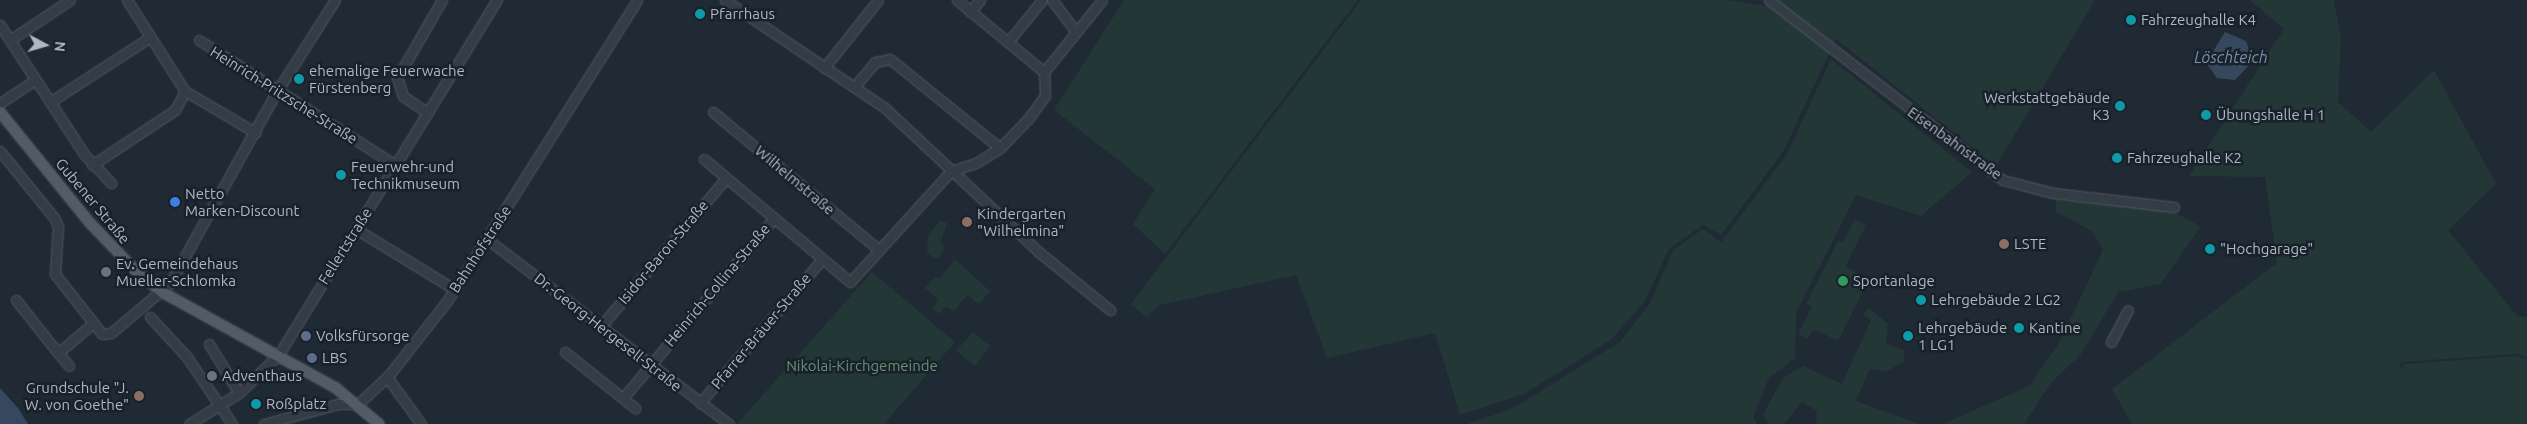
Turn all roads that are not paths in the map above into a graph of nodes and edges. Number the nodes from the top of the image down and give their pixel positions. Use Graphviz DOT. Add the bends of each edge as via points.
graph roads {
  1 [pos="70,0"];
  2 [pos="126,0"];
  3 [pos="335,0"];
  4 [pos="442,0"];
  5 [pos="497,0"];
  6 [pos="637,0"];
  7 [pos="725,0"];
  8 [pos="878,0"];
  9 [pos="956,0"];
  10 [pos="980,0"];
  11 [pos="1042,0"];
  12 [pos="1052,0"];
  13 [pos="1102,0"];
  14 [pos="1769,0"];
  15 [pos="736,3"];
  16 [pos="970,12"];
  17 [pos="0,25"];
  18 [pos="1076,32"];
  19 [pos="150,37"];
  20 [pos="10,40"];
  21 [pos="199,40"];
  22 [pos="1008,42"];
  23 [pos="824,68"];
  24 [pos="1044,72"];
  25 [pos="35,80"];
  26 [pos="854,86"];
  27 [pos="185,91"];
  28 [pos="277,91"];
  29 [pos="50,102"];
  30 [pos="0,104"];
  31 [pos="0,112"];
  32 [pos="713,112"];
  33 [pos="428,113"];
  34 [pos="256,132"];
  35 [pos="1000,148"];
  36 [pos="0,151"];
  37 [pos="704,159"];
  38 [pos="92,165"];
  39 [pos="395,165"];
  40 [pos="951,171"];
  41 [pos="726,178"];
  42 [pos="111,183"];
  43 [pos="2174,207"];
  44 [pos="773,219"];
  45 [pos="356,229"];
  46 [pos="487,239"];
  47 [pos="877,248"];
  48 [pos="822,259"];
  49 [pos="454,289"];
  50 [pos="162,292"];
  51 [pos="16,300"];
  52 [pos="1110,310"];
  53 [pos="2128,310"];
  54 [pos="150,317"];
  55 [pos="93,323"];
  56 [pos="601,326"];
  57 [pos="2111,342"];
  58 [pos="209,344"];
  59 [pos="565,352"];
  60 [pos="58,353"];
  61 [pos="279,354"];
  62 [pos="650,365"];
  63 [pos="69,366"];
  64 [pos="387,377"];
  65 [pos="239,393"];
  66 [pos="623,398"];
  67 [pos="700,403"];
  68 [pos="358,404"];
  69 [pos="222,406"];
  70 [pos="635,408"];
  71 [pos="189,424"];
  72 [pos="232,424"];
  73 [pos="264,424"];
  74 [pos="379,424"];
  75 [pos="421,424"];
  76 [pos="729,424"];
  1 -- 20 [label="street"];
  2 -- 19 [label="street"];
  3 -- 28 [label="street"];
  4 -- 33 [label="street" via="397,78 402,96"];
  5 -- 33 [label="street, Fellertstraße"];
  6 -- 46 [label="street, Bahnhofstraße"];
  7 -- 15 [label="street"];
  8 -- 23 [label="street"];
  9 -- 16 [label="street"];
  10 -- 16 [label="street"];
  11 -- 22 [label="street"];
  12 -- 18 [label="street"];
  13 -- 18 [label="street"];
  14 -- 43 [label="street, Eisenbahnstraße" via="2003,180 2053,193"];
  15 -- 23 [label="street"];
  16 -- 22 [label="street"];
  17 -- 20 [label="street"];
  18 -- 24 [label="street"];
  19 -- 27 [label="street"];
  19 -- 29 [label="street"];
  20 -- 25 [label="street"];
  21 -- 28 [label="street, Heinrich-Pritzsche-Straße"];
  22 -- 24 [label="street"];
  23 -- 26 [label="street"];
  24 -- 35 [label="street" via="1045,96"];
  25 -- 29 [label="street"];
  25 -- 30 [label="street"];
  26 -- 35 [label="street" via="875,62 890,58"];
  26 -- 40 [label="street" via="884,108"];
  27 -- 34 [label="street"];
  27 -- 38 [label="street" via="175,110"];
  28 -- 34 [label="street"];
  28 -- 39 [label="street, Heinrich-Pritzsche-Straße"];
  29 -- 38 [label="street"];
  31 -- 50 [label="main road, Gubener Straße" via="109,245"];
  32 -- 47 [label="street, Wilhelmstraße"];
  33 -- 39 [label="street, Fellertstraße"];
  34 -- 50 [label="street"];
  35 -- 40 [label="street" via="976,163"];
  36 -- 55 [label="street" via="55,219 58,227 55,274"];
  37 -- 41 [label="street"];
  38 -- 42 [label="street"];
  39 -- 45 [label="street, Fellertstraße"];
  40 -- 47 [label="street"];
  40 -- 52 [label="street" via="1039,252"];
  41 -- 44 [label="street"];
  41 -- 56 [label="street, Isidor-Baron-Straße"];
  44 -- 48 [label="street"];
  44 -- 62 [label="street, Heinrich-Collina-Straße"];
  45 -- 49 [label="street"];
  45 -- 61 [label="street, Fellertstraße"];
  46 -- 49 [label="street, Bahnhofstraße"];
  46 -- 56 [label="street, Dr.-Georg-Hergesell-Straße"];
  47 -- 48 [label="street" via="850,282"];
  48 -- 67 [label="street, Pfarrer-Bräuer-Straße"];
  49 -- 64 [label="street, Bahnhofstraße" via="426,332"];
  50 -- 55 [label="street" via="111,333 102,334"];
  50 -- 61 [label="main road, Gubener Straße"];
  51 -- 60 [label="street"];
  53 -- 57 [label="street"];
  54 -- 69 [label="street" via="187,358"];
  55 -- 60 [label="street"];
  56 -- 62 [label="street, Dr.-Georg-Hergesell-Straße"];
  58 -- 65 [label="street"];
  59 -- 66 [label="street"];
  60 -- 63 [label="street"];
  61 -- 65 [label="street, Fellertstraße"];
  61 -- 68 [label="main road, Gubener Straße"];
  62 -- 66 [label="street, Heinrich-Collina-Straße"];
  62 -- 67 [label="street, Dr.-Georg-Hergesell-Straße"];
  64 -- 68 [label="street, Bahnhofstraße"];
  64 -- 75 [label="street"];
  65 -- 69 [label="street, Fellertstraße"];
  66 -- 70 [label="street"];
  67 -- 76 [label="street, Dr.-Georg-Hergesell-Straße"];
  68 -- 73 [label="street" via="338,404"];
  68 -- 74 [label="main road, Gubener Straße"];
  69 -- 71 [label="street, Fellertstraße"];
  69 -- 72 [label="street"];
}
